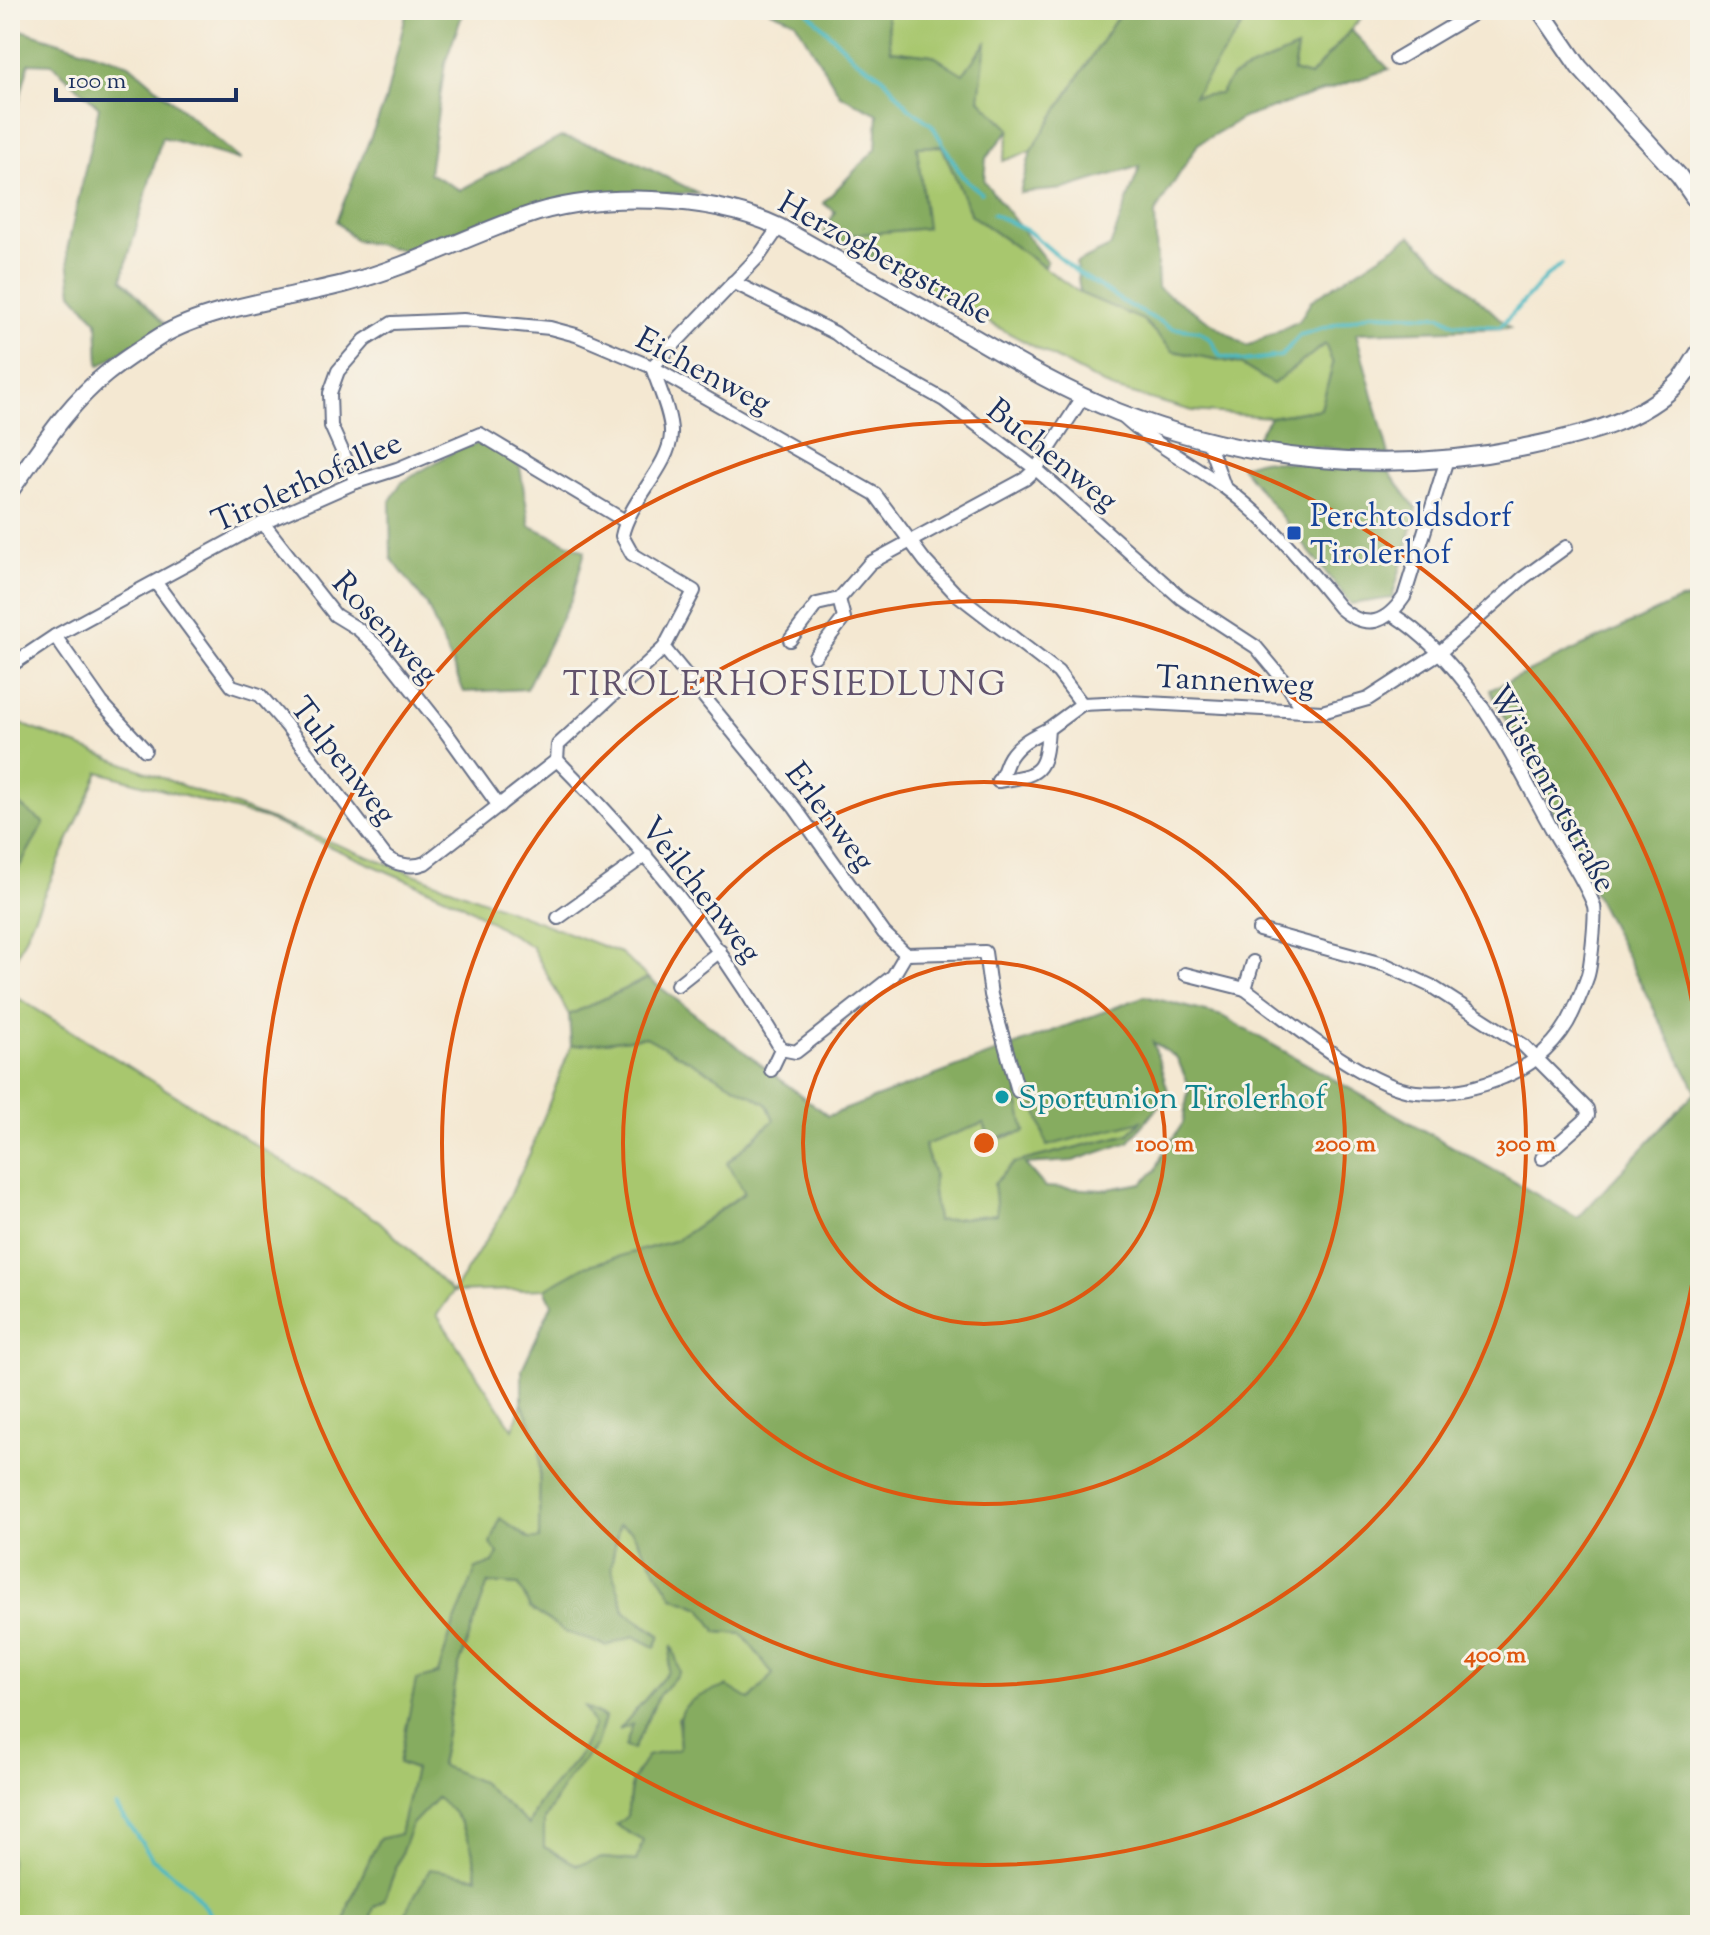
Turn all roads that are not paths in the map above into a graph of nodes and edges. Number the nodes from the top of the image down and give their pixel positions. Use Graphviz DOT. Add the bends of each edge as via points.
graph roads {
  1 [pos="1479,10"];
  2 [pos="1540,10"];
  3 [pos="1396,59"];
  4 [pos="1700,206"];
  5 [pos="779,227"];
  6 [pos="733,282"];
  7 [pos="1700,351"];
  8 [pos="652,367"];
  9 [pos="1083,397"];
  10 [pos="1120,413"];
  11 [pos="1207,439"];
  12 [pos="1447,459"];
  13 [pos="1036,469"];
  14 [pos="356,482"];
  15 [pos="1224,486"];
  16 [pos="10,491"];
  17 [pos="625,521"];
  18 [pos="263,523"];
  19 [pos="912,541"];
  20 [pos="1566,547"];
  21 [pos="156,583"];
  22 [pos="839,599"];
  23 [pos="1392,614"];
  24 [pos="55,636"];
  25 [pos="790,640"];
  26 [pos="664,648"];
  27 [pos="1439,653"];
  28 [pos="815,656"];
  29 [pos="10,666"];
  30 [pos="1082,704"];
  31 [pos="1304,711"];
  32 [pos="1048,729"];
  33 [pos="145,750"];
  34 [pos="557,760"];
  35 [pos="499,806"];
  36 [pos="646,855"];
  37 [pos="558,918"];
  38 [pos="1259,930"];
  39 [pos="720,951"];
  40 [pos="906,954"];
  41 [pos="1253,962"];
  42 [pos="1185,974"];
  43 [pos="677,985"];
  44 [pos="1245,989"];
  45 [pos="781,1049"];
  46 [pos="1538,1058"];
  47 [pos="771,1070"];
  48 [pos="1018,1091"];
  49 [pos="1542,1158"];
  1 -- 3 [label="street"];
  2 -- 4 [label="main road" via="1579,67"];
  5 -- 6 [label="street"];
  5 -- 9 [label="main road, Herzogbergstraße"];
  5 -- 16 [label="main road, Herzogbergstraße" via="694,203 574,204 526,216 381,274 226,311 165,334 105,374 70,409"];
  6 -- 8 [label="street"];
  6 -- 13 [label="street, Buchenweg" via="835,333 944,400"];
  7 -- 12 [label="main road, Herzogbergstraße" via="1680,381 1659,399 1609,427"];
  8 -- 14 [label="street, Eichenweg" via="550,328 463,320 392,323 365,340 338,371 330,393 331,426"];
  8 -- 17 [label="street" via="672,430 670,446"];
  8 -- 19 [label="street, Eichenweg" via="875,494"];
  9 -- 10 [label="main road, Herzogbergstraße"];
  9 -- 13 [label="street"];
  10 -- 11 [label="main road, Herzogbergstraße"];
  10 -- 15 [label="street" via="1158,446"];
  11 -- 12 [label="main road, Herzogbergstraße" via="1353,462"];
  11 -- 15 [label="street"];
  12 -- 23 [label="street" via="1404,597"];
  13 -- 19 [label="street"];
  13 -- 31 [label="street, Buchenweg" via="1181,598 1256,647"];
  14 -- 17 [label="street, Tirolerhofallee" via="480,434"];
  14 -- 18 [label="street, Tirolerhofallee"];
  15 -- 23 [label="street" via="1286,541 1349,616 1373,621"];
  17 -- 26 [label="street" via="622,536 632,554 694,591"];
  18 -- 21 [label="street, Tirolerhofallee"];
  18 -- 35 [label="street, Rosenweg" via="335,615 379,648"];
  19 -- 22 [label="street" via="870,563"];
  19 -- 30 [label="street, Eichenweg" via="954,592 1058,672"];
  20 -- 27 [label="street, Tannenweg"];
  21 -- 24 [label="street, Tirolerhofallee"];
  21 -- 35 [label="street, Tulpenweg" via="232,686 260,695 286,725 386,857 398,864 425,863"];
  22 -- 25 [label="street" via="817,604"];
  22 -- 28 [label="street" via="844,618"];
  23 -- 27 [label="street, Wüstenrotstraße"];
  24 -- 29 [label="street, Tirolerhofallee"];
  24 -- 33 [label="street" via="102,703"];
  26 -- 34 [label="street" via="558,745"];
  26 -- 40 [label="street, Erlenweg" via="795,808 884,933"];
  27 -- 31 [label="street, Tannenweg" via="1368,699 1322,712"];
  27 -- 46 [label="street, Wüstenrotstraße" via="1487,713 1595,908 1589,975 1568,1022"];
  30 -- 31 [label="street, Tannenweg"];
  30 -- 32 [label="street"];
  32 -- 32 [label="street" via="1026,739 1007,760 998,781 1030,776 1046,758"];
  34 -- 35 [label="street"];
  34 -- 36 [label="street, Veilchenweg"];
  36 -- 37 [label="street"];
  36 -- 39 [label="street, Veilchenweg"];
  38 -- 46 [label="street" via="1351,954 1431,986"];
  39 -- 43 [label="street"];
  39 -- 45 [label="street, Veilchenweg"];
  40 -- 45 [label="street" via="893,976 796,1052"];
  40 -- 48 [label="street" via="985,952 991,995"];
  41 -- 44 [label="street"];
  42 -- 44 [label="street, Wüstenrotstraße"];
  44 -- 46 [label="street, Wüstenrotstraße" via="1354,1067 1414,1092 1480,1087"];
  45 -- 47 [label="street"];
  46 -- 49 [label="street" via="1588,1115"];
}
